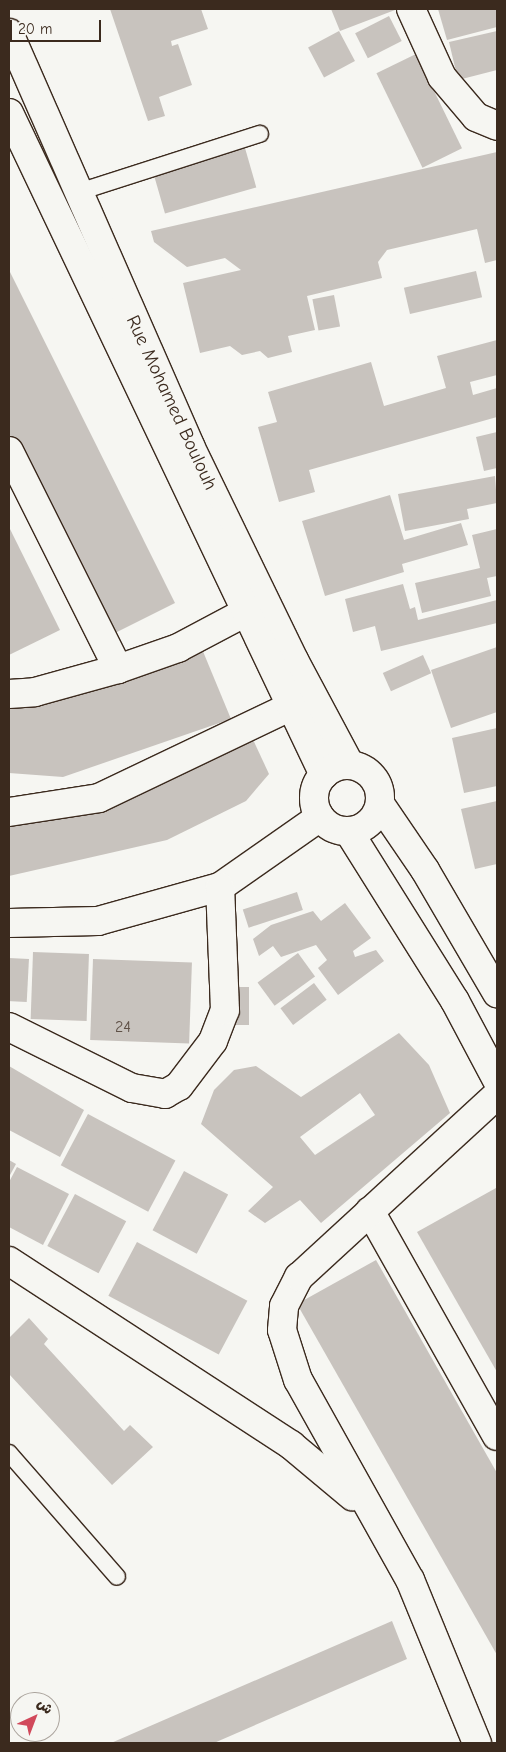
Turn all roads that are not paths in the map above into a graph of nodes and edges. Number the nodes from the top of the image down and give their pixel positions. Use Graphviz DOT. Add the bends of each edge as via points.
graph roads {
  1 [pos="411,9"];
  2 [pos="9,33"];
  3 [pos="9,113"];
  4 [pos="497,126"];
  5 [pos="260,134"];
  6 [pos="79,192"];
  7 [pos="9,451"];
  8 [pos="244,613"];
  9 [pos="118,669"];
  10 [pos="9,694"];
  11 [pos="290,707"];
  12 [pos="350,765"];
  13 [pos="324,775"];
  14 [pos="380,804"];
  15 [pos="9,812"];
  16 [pos="320,817"];
  17 [pos="349,832"];
  18 [pos="220,887"];
  19 [pos="9,923"];
  20 [pos="497,993"];
  21 [pos="9,1026"];
  22 [pos="497,1080"];
  23 [pos="497,1094"];
  24 [pos="370,1211"];
  25 [pos="9,1261"];
  26 [pos="497,1436"];
  27 [pos="9,1454"];
  28 [pos="377,1526"];
  29 [pos="117,1577"];
  30 [pos="477,1743"];
  1 -- 4 [label="street" via="442,77 476,117"];
  2 -- 6 [label="street, Rue Mohamed Boulouh"];
  3 -- 8 [label="street"];
  5 -- 6 [label="lane"];
  6 -- 12 [label="street, Rue Mohamed Boulouh" via="190,446 294,660"];
  7 -- 9 [label="street"];
  8 -- 9 [label="street" via="178,648"];
  8 -- 11 [label="street"];
  9 -- 10 [label="street" via="35,692"];
  11 -- 13 [label="street"];
  11 -- 15 [label="street" via="99,798"];
  12 -- 13 [label="street"];
  12 -- 14 [label="street" via="373,778"];
  13 -- 16 [label="street" via="314,800"];
  14 -- 17 [label="street" via="373,820"];
  14 -- 20 [label="street" via="425,870"];
  16 -- 17 [label="street" via="332,828"];
  16 -- 18 [label="street"];
  17 -- 22 [label="street" via="455,1001"];
  18 -- 19 [label="street" via="98,921"];
  18 -- 21 [label="street" via="225,1010 213,1041 179,1086 165,1094 132,1088"];
  23 -- 24 [label="street"];
  24 -- 26 [label="street"];
  24 -- 28 [label="street" via="298,1277 284,1306 282,1330 298,1380"];
  25 -- 28 [label="street" via="291,1445 347,1490"];
  27 -- 29 [label="lane"];
  28 -- 30 [label="street" via="410,1580"];
}
